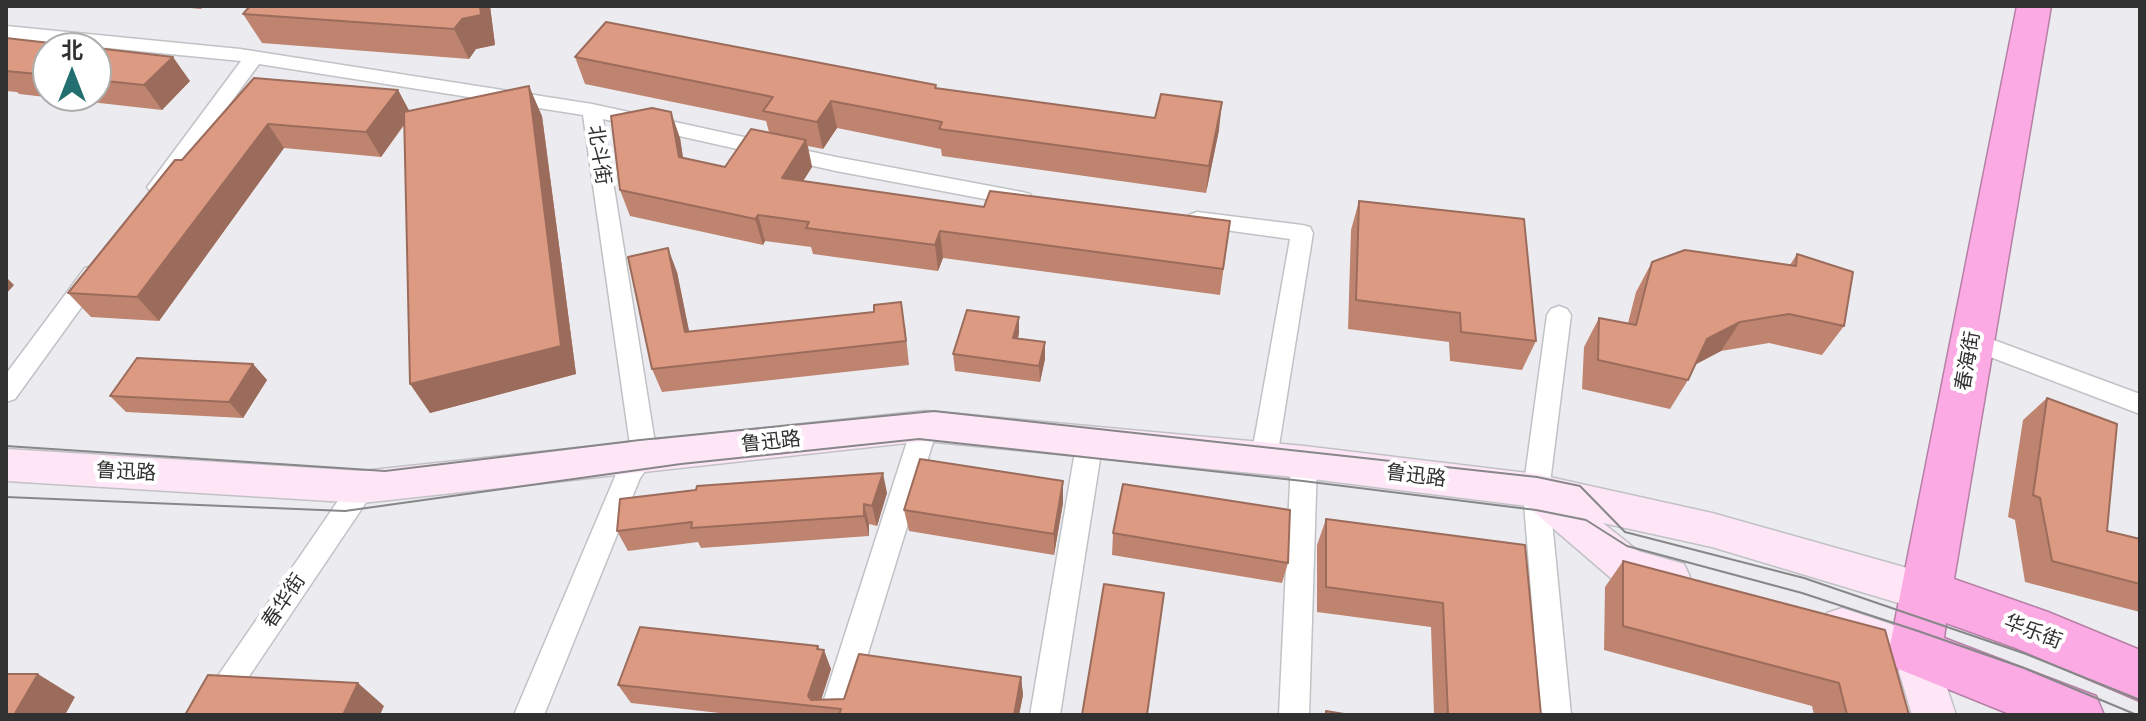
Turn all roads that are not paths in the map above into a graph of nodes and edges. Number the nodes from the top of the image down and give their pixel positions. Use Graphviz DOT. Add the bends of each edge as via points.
graph roads {
  1 [pos="2034,6"];
  2 [pos="6,32"];
  3 [pos="254,57"];
  4 [pos="592,110"];
  5 [pos="1038,201"];
  6 [pos="144,206"];
  7 [pos="1178,218"];
  8 [pos="107,256"];
  9 [pos="1559,315"];
  10 [pos="1972,341"];
  11 [pos="6,392"];
  12 [pos="2140,404"];
  13 [pos="925,426"];
  14 [pos="1090,440"];
  15 [pos="644,455"];
  16 [pos="1264,458"];
  17 [pos="1304,462"];
  18 [pos="6,465"];
  19 [pos="362,487"];
  20 [pos="1536,491"];
  21 [pos="1700,585"];
  22 [pos="1925,592"];
  23 [pos="1811,616"];
  24 [pos="1915,651"];
  25 [pos="2140,676"];
  26 [pos="206,715"];
  27 [pos="529,715"];
  28 [pos="834,715"];
  29 [pos="1045,715"];
  30 [pos="1294,715"];
  31 [pos="1556,715"];
  32 [pos="1934,715"];
  33 [pos="2077,715"];
  1 -- 10 [label="highway, 春海街"];
  2 -- 3 [label="street, 北斗街"];
  3 -- 4 [label="street, 北斗街"];
  3 -- 6 [label="street"];
  4 -- 5 [label="street" via="836,164"];
  4 -- 15 [label="street, 北斗街"];
  7 -- 16 [label="street" via="1302,233"];
  8 -- 11 [label="street"];
  9 -- 20 [label="street"];
  10 -- 12 [label="street"];
  10 -- 22 [label="highway, 春海街"];
  13 -- 14 [label="main road, 鲁迅路"];
  13 -- 15 [label="main road, 鲁迅路"];
  13 -- 28 [label="street"];
  14 -- 16 [label="main road, 鲁迅路"];
  14 -- 29 [label="street"];
  15 -- 19 [label="main road, 鲁迅路"];
  15 -- 27 [label="street" via="630,472"];
  16 -- 17 [label="main road, 鲁迅路"];
  17 -- 20 [label="main road, 鲁迅路"];
  17 -- 30 [label="street"];
  18 -- 19 [label="main road, 鲁迅路"];
  19 -- 26 [label="street, 春华街"];
  20 -- 21 [label="main road" via="1626,566"];
  20 -- 22 [label="main road, 鲁迅路" via="1712,530"];
  20 -- 31 [label="street"];
  22 -- 24 [label="highway, 春海街"];
  22 -- 25 [label="highway, 华乐街"];
  23 -- 24 [label="main road"];
  24 -- 32 [label="main road, 春海街"];
  24 -- 33 [label="highway"];
}
